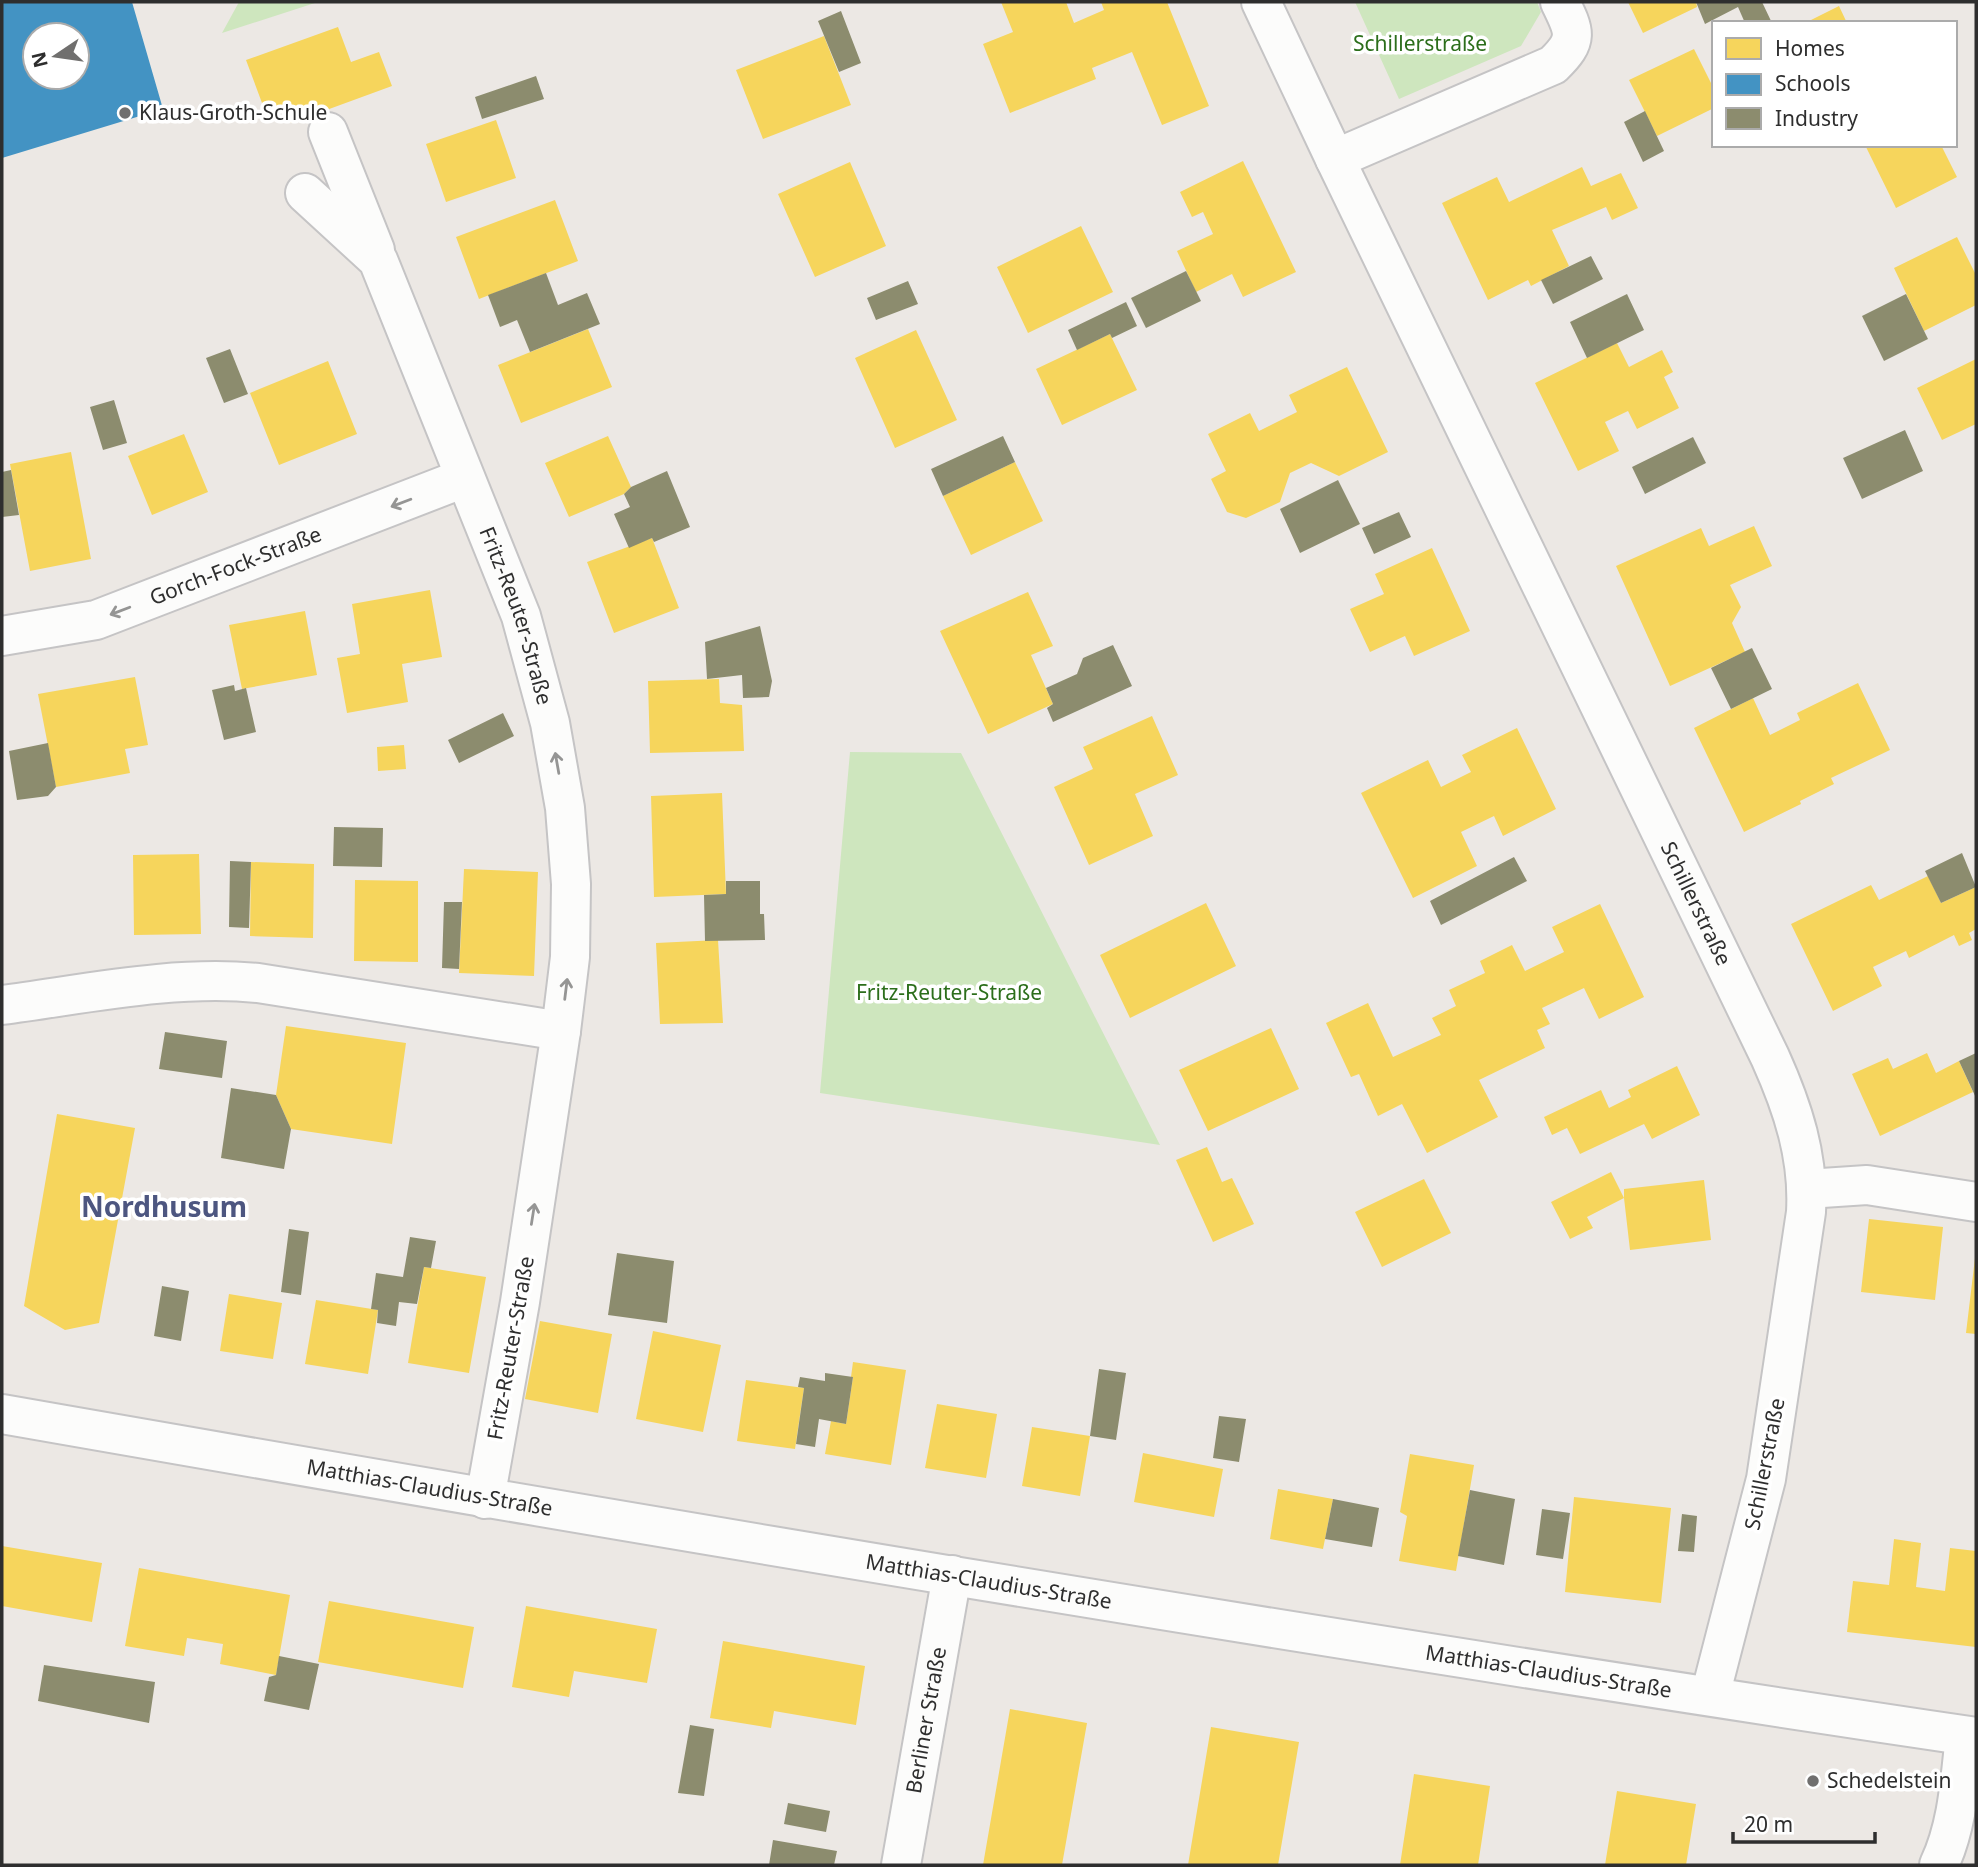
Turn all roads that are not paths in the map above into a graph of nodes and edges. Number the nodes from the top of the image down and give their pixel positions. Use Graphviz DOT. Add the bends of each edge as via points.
graph roads {
  1 [pos="1261,2"];
  2 [pos="1560,2"];
  3 [pos="328,132"];
  4 [pos="1335,159"];
  5 [pos="305,193"];
  6 [pos="378,260"];
  7 [pos="464,478"];
  8 [pos="2,636"];
  9 [pos="2,1005"];
  10 [pos="561,1031"];
  11 [pos="1807,1189"];
  12 [pos="1976,1202"];
  13 [pos="2,1414"];
  14 [pos="485,1499"];
  15 [pos="952,1575"];
  16 [pos="1710,1696"];
  17 [pos="1971,1736"];
  18 [pos="901,1865"];
  19 [pos="1939,1865"];
  1 -- 4 [label="street, Schillerstraße"];
  2 -- 4 [label="street" via="1573,39 1553,65"];
  3 -- 6 [label="street, Fritz-Reuter-Straße"];
  4 -- 11 [label="street, Schillerstraße" via="1770,1057 1801,1140"];
  5 -- 6 [label="street, Fritz-Reuter-Straße"];
  6 -- 7 [label="street, Fritz-Reuter-Straße"];
  7 -- 8 [label="street, Gorch-Fock-Straße, one-way" via="96,620"];
  10 -- 7 [label="street, Fritz-Reuter-Straße, one-way" via="570,957 565,808 550,723 520,615"];
  9 -- 10 [label="street" via="219,979"];
  14 -- 10 [label="street, Fritz-Reuter-Straße, one-way"];
  11 -- 12 [label="street" via="1867,1185"];
  11 -- 16 [label="street, Schillerstraße" via="1766,1479"];
  13 -- 14 [label="street, Matthias-Claudius-Straße"];
  14 -- 15 [label="street, Matthias-Claudius-Straße"];
  15 -- 16 [label="street, Matthias-Claudius-Straße"];
  15 -- 18 [label="street, Berliner Straße"];
  16 -- 17 [label="street, Matthias-Claudius-Straße"];
  17 -- 19 [label="street"];
}
